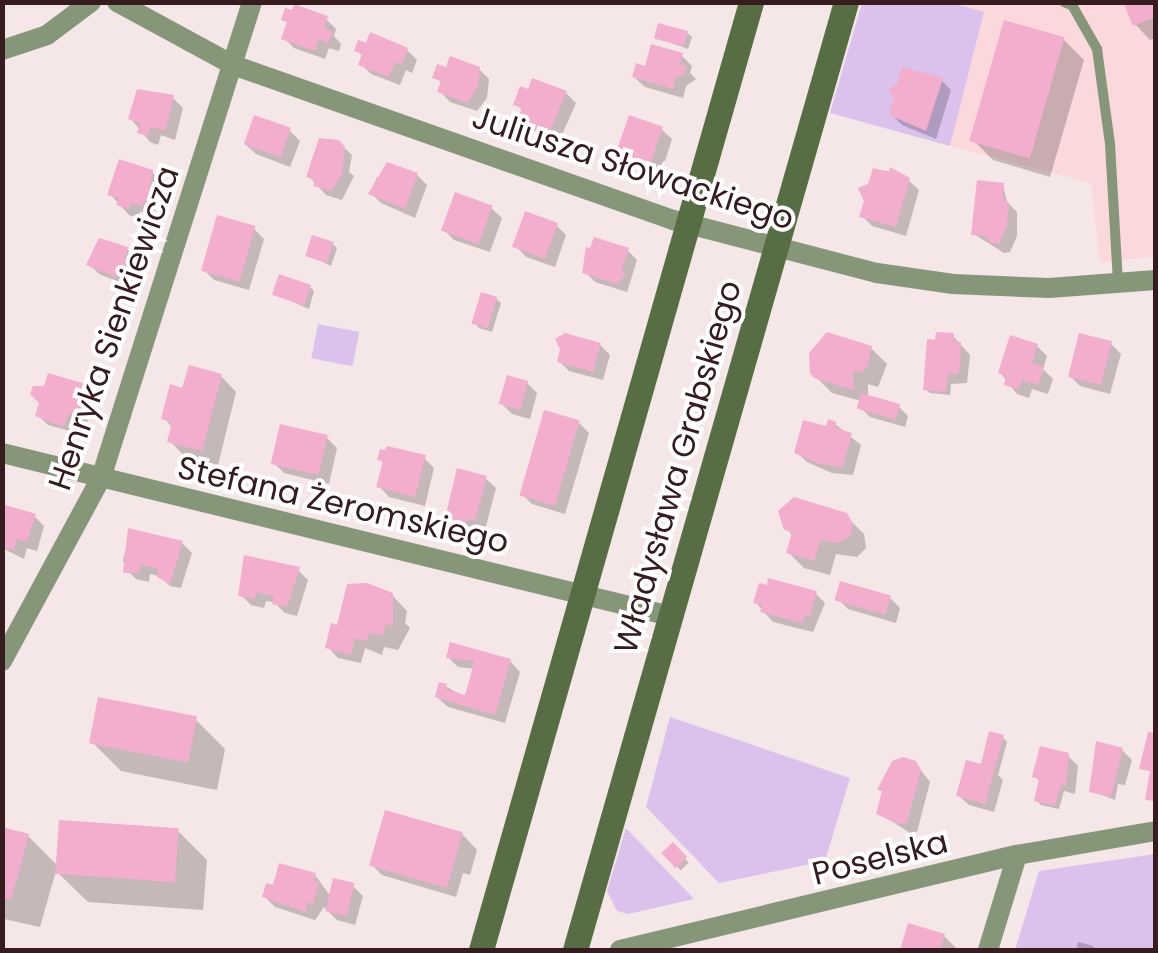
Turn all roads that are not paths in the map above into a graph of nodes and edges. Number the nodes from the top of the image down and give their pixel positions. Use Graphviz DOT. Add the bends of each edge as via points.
graph roads {
  1 [pos="91,2"];
  2 [pos="117,2"];
  3 [pos="252,2"];
  4 [pos="751,2"];
  5 [pos="846,2"];
  6 [pos="1064,2"];
  7 [pos="2,50"];
  8 [pos="233,65"];
  9 [pos="688,224"];
  10 [pos="774,246"];
  11 [pos="1156,280"];
  12 [pos="1118,283"];
  13 [pos="2,453"];
  14 [pos="101,478"];
  15 [pos="583,594"];
  16 [pos="670,616"];
  17 [pos="2,661"];
  18 [pos="1156,831"];
  19 [pos="1017,855"];
  20 [pos="481,950"];
  21 [pos="575,950"];
  22 [pos="620,950"];
  23 [pos="988,950"];
  1 -- 7 [label="street" via="48,36"];
  2 -- 8 [label="street, Juliusza Słowackiego"];
  3 -- 8 [label="street, Henryka Sienkiewicza"];
  4 -- 9 [label="street, Władysława Grabskiego"];
  5 -- 10 [label="street, Władysława Grabskiego"];
  6 -- 12 [label="lane" via="1098,49"];
  8 -- 9 [label="street, Juliusza Słowackiego"];
  8 -- 14 [label="street, Henryka Sienkiewicza"];
  9 -- 10 [label="street, Juliusza Słowackiego"];
  9 -- 15 [label="street, Władysława Grabskiego"];
  10 -- 12 [label="street, Juliusza Słowackiego" via="877,274 954,284"];
  10 -- 16 [label="street, Władysława Grabskiego"];
  11 -- 12 [label="street, Juliusza Słowackiego"];
  13 -- 14 [label="street, Stefana Żeromskiego"];
  14 -- 15 [label="street, Stefana Żeromskiego"];
  14 -- 17 [label="street, Henryka Sienkiewicza"];
  15 -- 16 [label="street, Stefana Żeromskiego"];
  15 -- 20 [label="street, Władysława Grabskiego"];
  16 -- 21 [label="street, Władysława Grabskiego"];
  18 -- 19 [label="street, Poselska"];
  19 -- 22 [label="street, Poselska"];
  19 -- 23 [label="street"];
}
